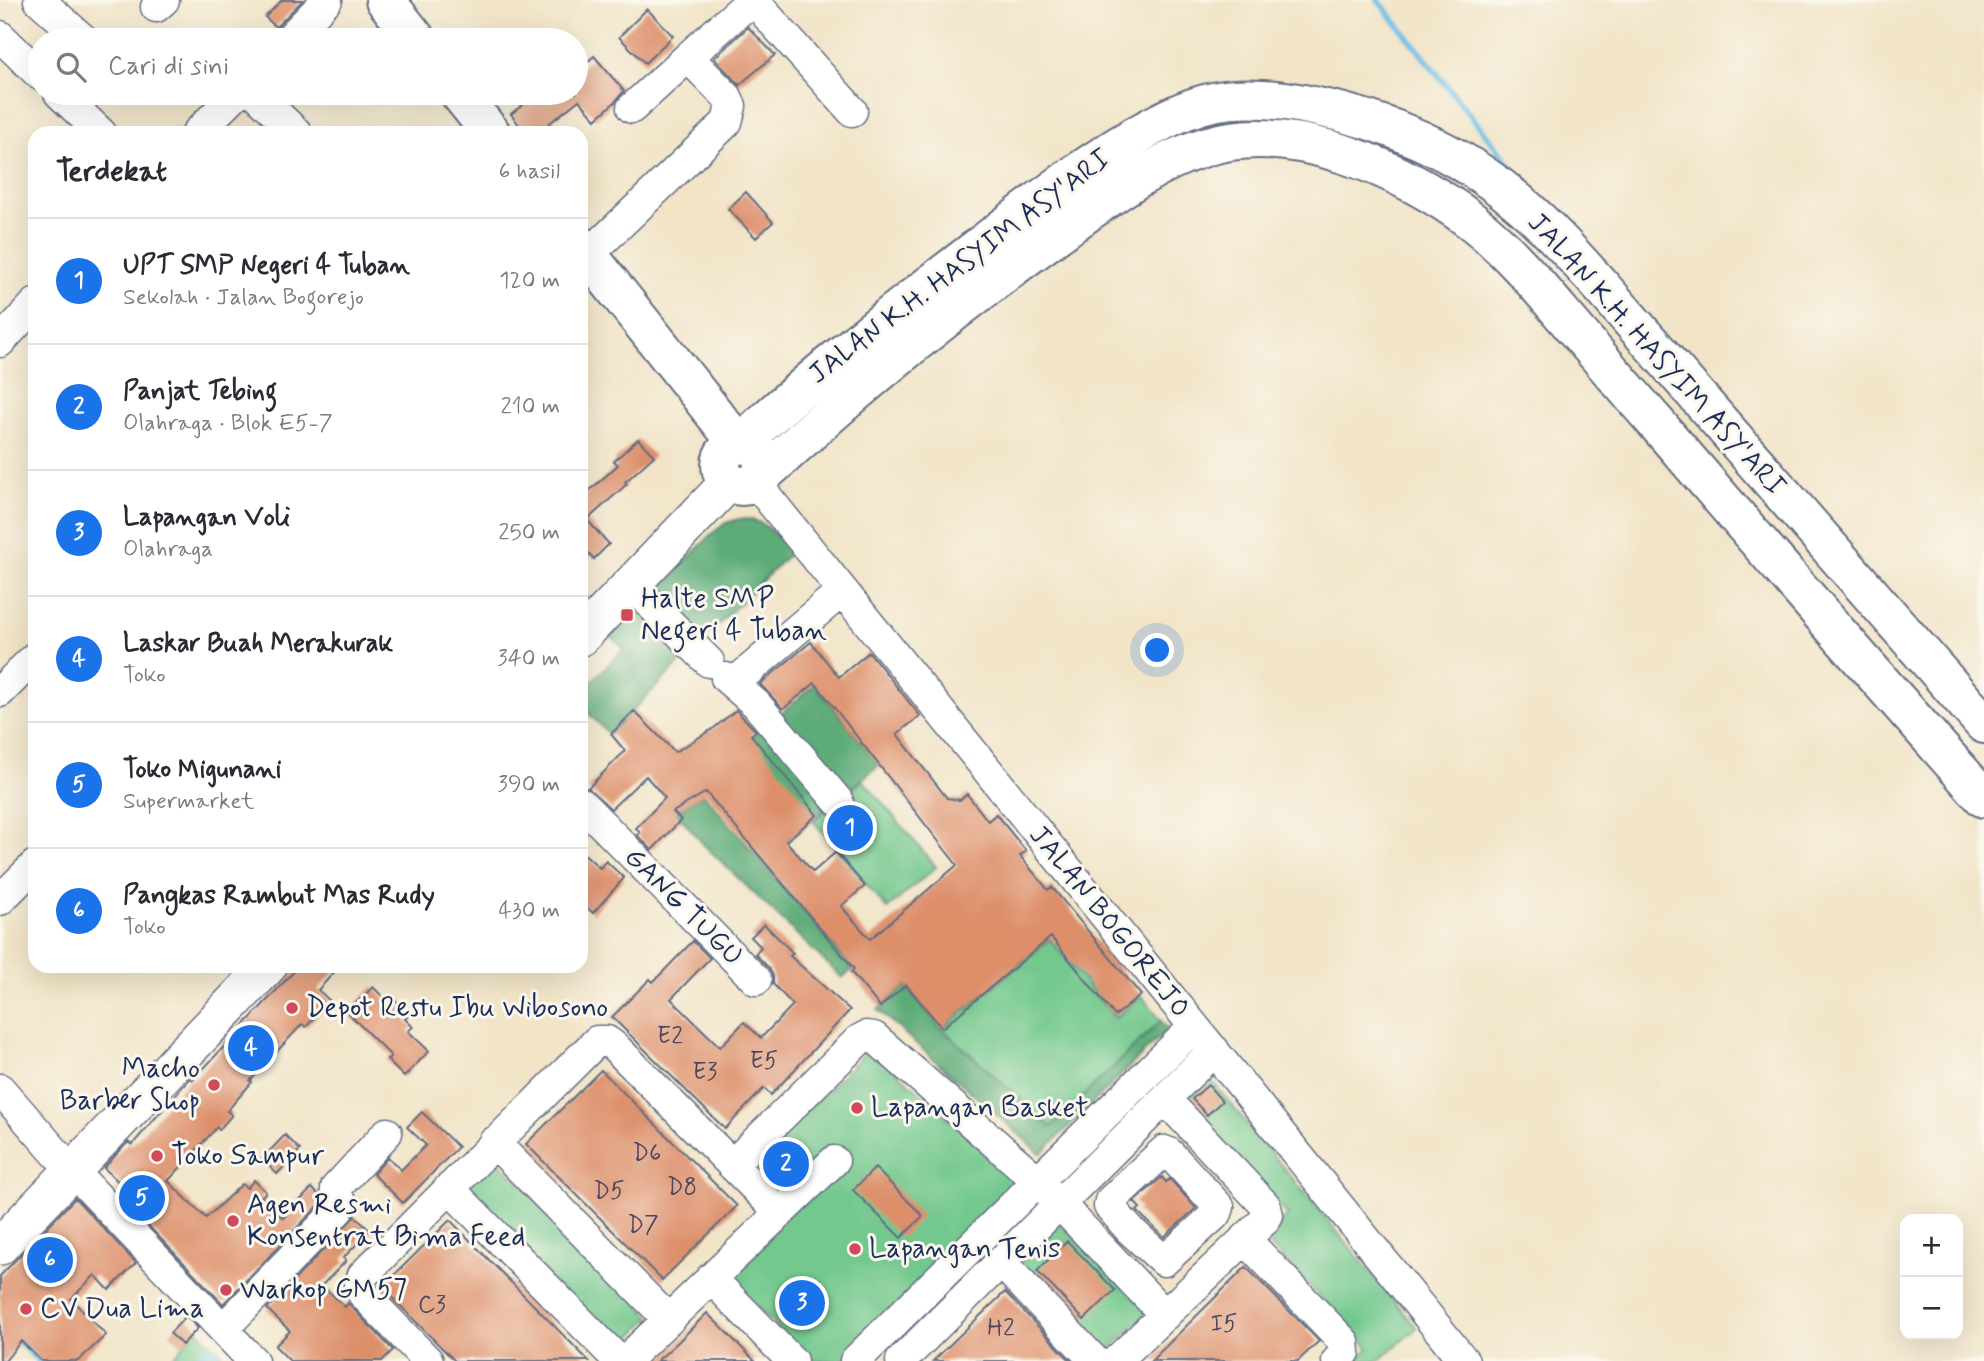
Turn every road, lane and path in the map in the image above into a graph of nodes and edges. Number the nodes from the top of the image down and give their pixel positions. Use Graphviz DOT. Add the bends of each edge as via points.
graph roads {
  1 [pos="39,0"];
  2 [pos="379,12"];
  3 [pos="70,28"];
  4 [pos="327,28"];
  5 [pos="0,36"];
  6 [pos="688,57"];
  7 [pos="28,63"];
  8 [pos="72,105"];
  9 [pos="225,105"];
  10 [pos="268,105"];
  11 [pos="440,105"];
  12 [pos="469,105"];
  13 [pos="632,108"];
  14 [pos="852,111"];
  15 [pos="1378,123"];
  16 [pos="94,126"];
  17 [pos="204,126"];
  18 [pos="290,126"];
  19 [pos="456,126"];
  20 [pos="485,126"];
  21 [pos="1363,162"];
  22 [pos="588,269"];
  23 [pos="588,271"];
  24 [pos="28,314"];
  25 [pos="0,342"];
  26 [pos="741,470"];
  27 [pos="631,584"];
  28 [pos="842,591"];
  29 [pos="588,629"];
  30 [pos="28,664"];
  31 [pos="723,675"];
  32 [pos="0,692"];
  33 [pos="1984,724"];
  34 [pos="1984,798"];
  35 [pos="838,801"];
  36 [pos="588,810"];
  37 [pos="28,872"];
  38 [pos="0,900"];
  39 [pos="260,973"];
  40 [pos="756,980"];
  41 [pos="1195,1027"];
  42 [pos="1214,1051"];
  43 [pos="0,1088"];
  44 [pos="1165,1099"];
  45 [pos="387,1133"];
  46 [pos="1130,1133"];
  47 [pos="494,1142"];
  48 [pos="1154,1158"];
  49 [pos="834,1161"];
  50 [pos="1224,1162"];
  51 [pos="732,1165"];
  52 [pos="74,1170"];
  53 [pos="1091,1172"];
  54 [pos="1188,1173"];
  55 [pos="1038,1181"];
  56 [pos="449,1188"];
  57 [pos="1115,1196"];
  58 [pos="1059,1204"];
  59 [pos="780,1213"];
  60 [pos="1212,1217"];
  61 [pos="1129,1229"];
  62 [pos="1242,1242"];
  63 [pos="0,1246"];
  64 [pos="1167,1260"];
  65 [pos="1000,1262"];
  66 [pos="1118,1265"];
  67 [pos="711,1278"];
  68 [pos="1193,1288"];
  69 [pos="1165,1315"];
  70 [pos="668,1320"];
  71 [pos="223,1329"];
  72 [pos="863,1358"];
  73 [pos="1339,1359"];
  74 [pos="253,1361"];
  75 [pos="428,1361"];
  76 [pos="619,1361"];
  77 [pos="625,1361"];
  78 [pos="792,1361"];
  79 [pos="901,1361"];
  80 [pos="1095,1361"];
  81 [pos="1116,1361"];
  82 [pos="1464,1361"];
  1 -- 3 [label="street"];
  2 -- 4 [label="street"];
  5 -- 7 [label="street"];
  6 -- 13 [label="street"];
  6 -- 14 [label="street" via="742,8 754,5"];
  6 -- 22 [label="street" via="727,97 730,116"];
  8 -- 16 [label="street"];
  9 -- 17 [label="street"];
  10 -- 18 [label="street"];
  11 -- 19 [label="highway"];
  12 -- 20 [label="highway"];
  15 -- 21 [label="highway"];
  15 -- 26 [label="highway, JALAN K.H. HASYIM ASY'ARI" via="1315,106 1255,99 1213,102 1158,123 1039,200 826,367"];
  15 -- 33 [label="highway, JALAN K.H. HASYIM ASY'ARI" via="1469,167 1540,222"];
  21 -- 26 [label="highway, JALAN K.H. HASYIM ASY'ARI" via="1305,145 1245,140 1213,145 1152,171 1094,208 859,388"];
  21 -- 34 [label="highway, JALAN K.H. HASYIM ASY'ARI" via="1450,205 1514,260"];
  23 -- 26 [label="highway"];
  24 -- 25 [label="street"];
  26 -- 27 [label="main road"];
  26 -- 28 [label="street, JALAN BOGOREJO"];
  27 -- 29 [label="main road"];
  27 -- 31 [label="street"];
  28 -- 31 [label="street"];
  28 -- 41 [label="street, JALAN BOGOREJO"];
  30 -- 32 [label="street"];
  31 -- 35 [label="street" via="755,704"];
  36 -- 40 [label="street, GANG TUGU"];
  37 -- 38 [label="street"];
  39 -- 52 [label="main road"];
  41 -- 42 [label="street, JALAN BOGOREJO"];
  41 -- 55 [label="street"];
  42 -- 44 [label="street"];
  42 -- 82 [label="street, JALAN BOGOREJO"];
  43 -- 52 [label="street"];
  44 -- 46 [label="street"];
  44 -- 50 [label="street"];
  45 -- 71 [label="street" via="336,1188 339,1209"];
  46 -- 48 [label="street"];
  46 -- 53 [label="street"];
  47 -- 51 [label="street" via="589,1047 604,1040"];
  47 -- 56 [label="street"];
  47 -- 70 [label="street"];
  48 -- 54 [label="street" via="1167,1152"];
  48 -- 57 [label="street"];
  49 -- 59 [label="street"];
  50 -- 54 [label="street" via="1208,1177"];
  50 -- 62 [label="street" via="1267,1208 1266,1218"];
  51 -- 55 [label="street" via="859,1040 871,1037"];
  51 -- 59 [label="street"];
  52 -- 63 [label="main road"];
  52 -- 71 [label="street"];
  53 -- 57 [label="street"];
  53 -- 58 [label="street"];
  54 -- 60 [label="street" via="1219,1206"];
  55 -- 58 [label="street"];
  55 -- 72 [label="street"];
  56 -- 75 [label="street" via="363,1275 360,1288"];
  56 -- 76 [label="street"];
  57 -- 61 [label="street" via="1109,1207"];
  58 -- 65 [label="street"];
  58 -- 66 [label="street"];
  59 -- 67 [label="street"];
  60 -- 62 [label="street"];
  60 -- 64 [label="street"];
  61 -- 64 [label="street" via="1161,1261"];
  61 -- 66 [label="street" via="1134,1246"];
  62 -- 68 [label="street"];
  62 -- 73 [label="street" via="1344,1342 1346,1348"];
  64 -- 68 [label="street"];
  65 -- 79 [label="street"];
  65 -- 80 [label="street"];
  66 -- 69 [label="street"];
  67 -- 70 [label="street"];
  67 -- 78 [label="street"];
  68 -- 69 [label="street"];
  69 -- 81 [label="street"];
  70 -- 77 [label="street"];
  71 -- 74 [label="street"];
}
